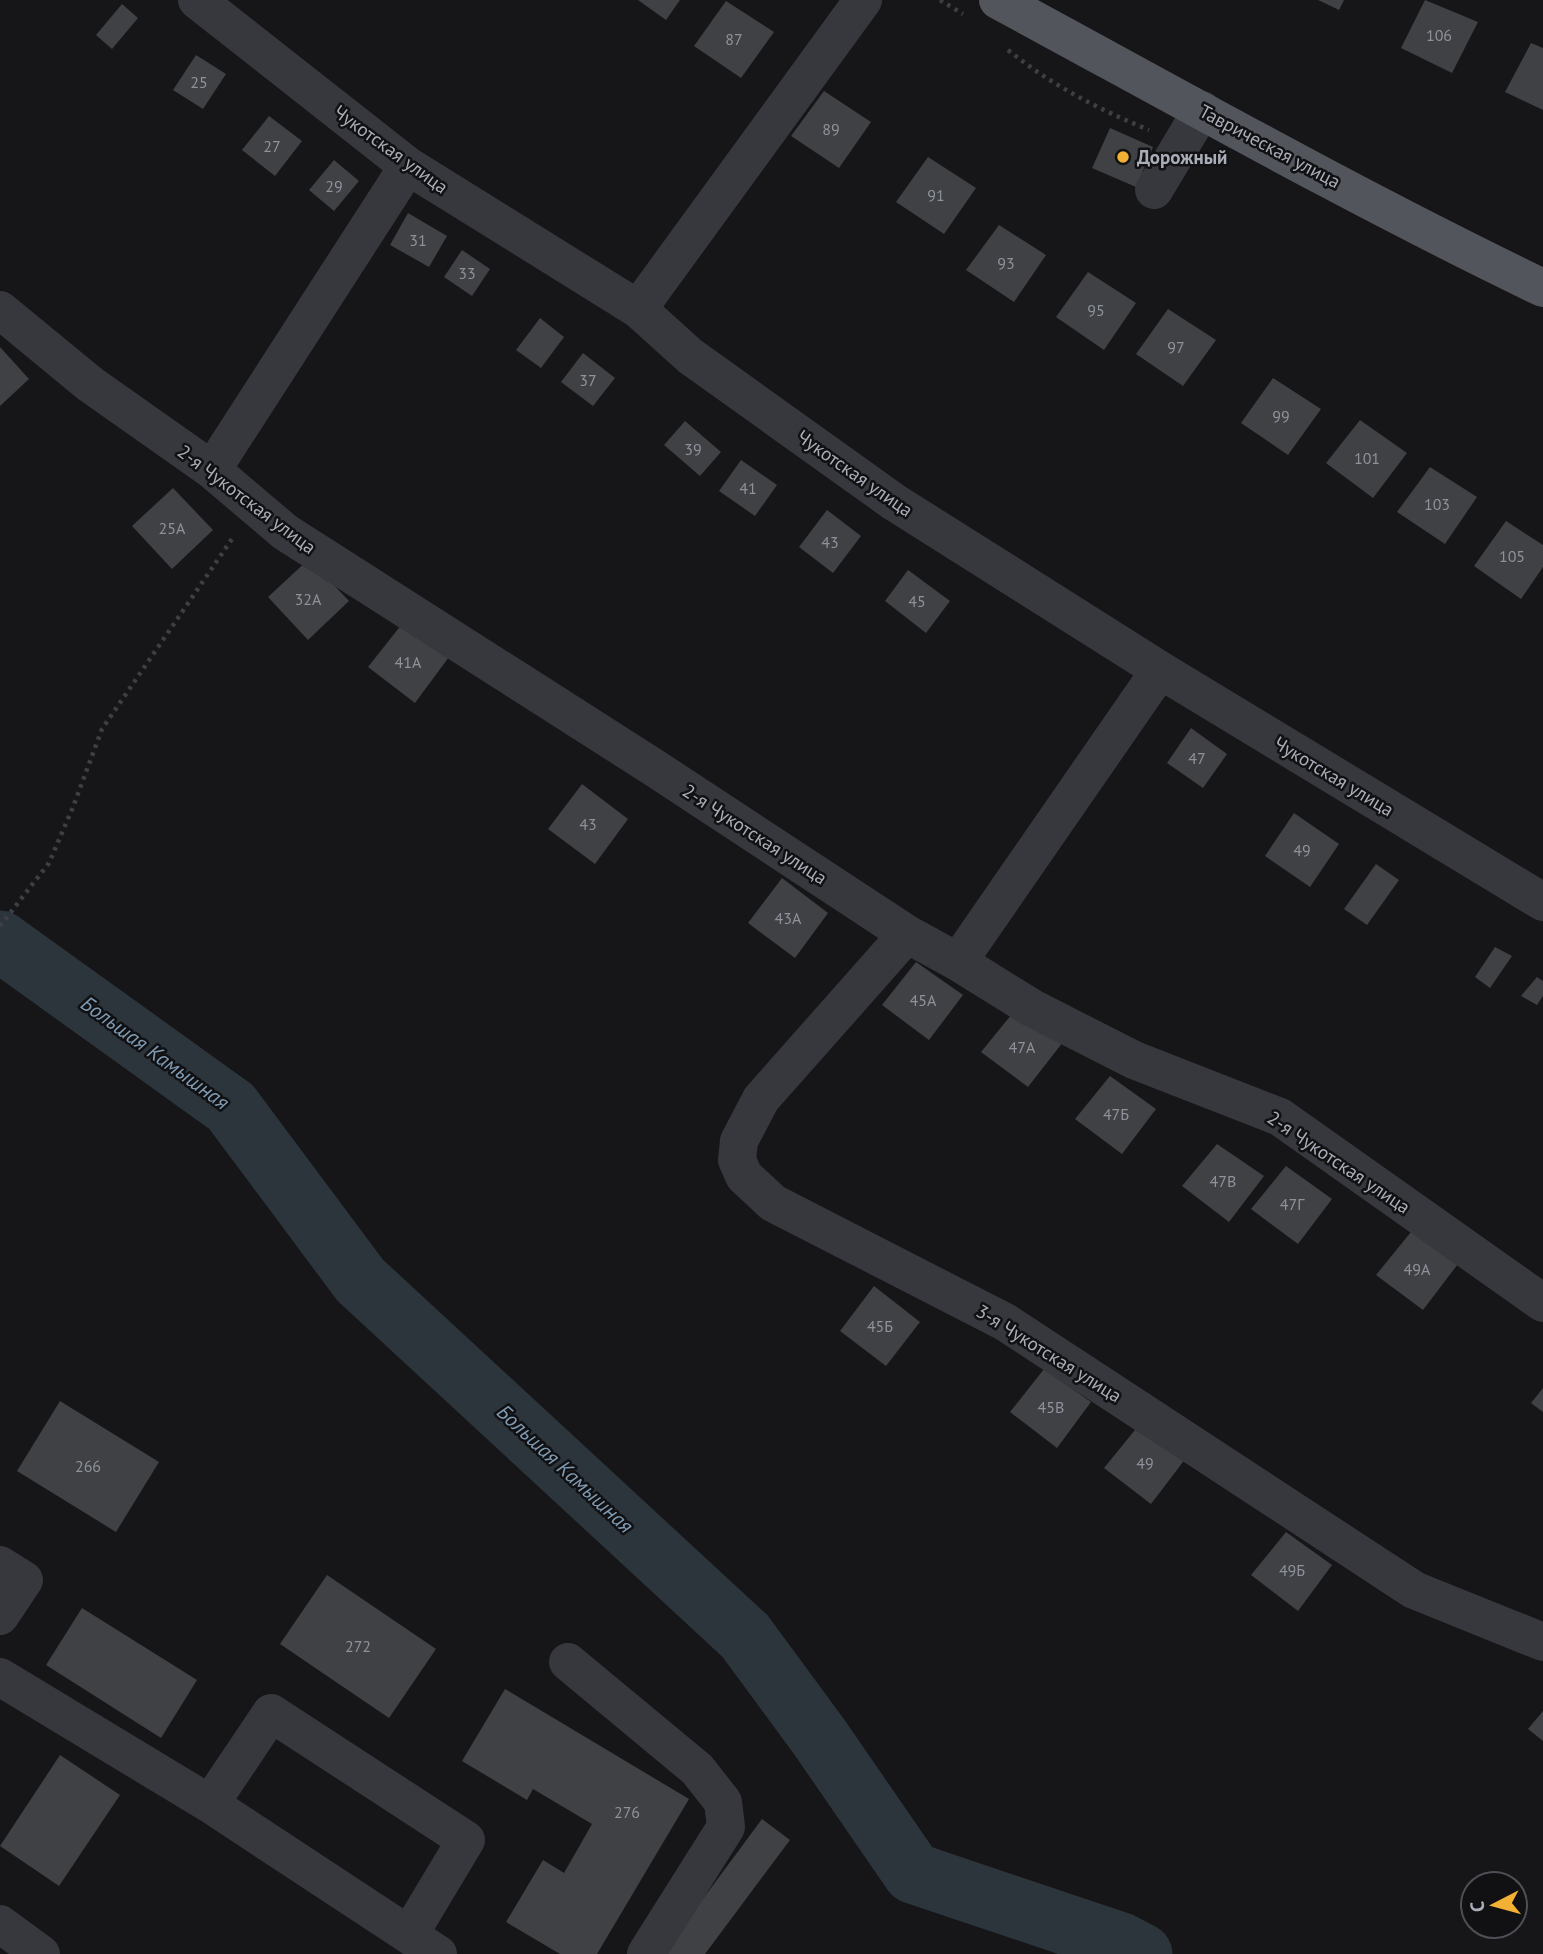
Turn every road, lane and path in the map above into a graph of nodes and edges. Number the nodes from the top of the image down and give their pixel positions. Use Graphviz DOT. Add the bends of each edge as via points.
graph roads {
  1 [pos="197,0"];
  2 [pos="863,0"];
  3 [pos="940,0"];
  4 [pos="984,10"];
  5 [pos="999,42"];
  6 [pos="1202,110"];
  7 [pos="1182,144"];
  8 [pos="408,166"];
  9 [pos="1154,190"];
  10 [pos="1543,288"];
  11 [pos="638,309"];
  12 [pos="0,310"];
  13 [pos="212,470"];
  14 [pos="254,506"];
  15 [pos="1160,670"];
  16 [pos="1543,902"];
  17 [pos="0,926"];
  18 [pos="907,934"];
  19 [pos="958,962"];
  20 [pos="1543,1303"];
  21 [pos="0,1565"];
  22 [pos="0,1616"];
  23 [pos="1543,1642"];
  24 [pos="568,1662"];
  25 [pos="0,1677"];
  26 [pos="210,1804"];
  27 [pos="0,1924"];
  28 [pos="424,1944"];
  29 [pos="41,1954"];
  30 [pos="646,1954"];
  1 -- 8 [label="street, Чукотская улица"];
  2 -- 11 [label="street"];
  3 -- 4 [label="path"];
  4 -- 6 [label="main road, Таврическая улица"];
  5 -- 7 [label="path" via="1038,73 1098,109"];
  6 -- 7 [label="street"];
  6 -- 10 [label="main road, Таврическая улица"];
  7 -- 9 [label="street"];
  8 -- 11 [label="street, Чукотская улица"];
  8 -- 13 [label="street"];
  11 -- 15 [label="street, Чукотская улица" via="690,356 894,502"];
  12 -- 13 [label="street, 2-я Чукотская улица" via="90,384"];
  13 -- 14 [label="street, 2-я Чукотская улица"];
  14 -- 17 [label="path" via="102,729 49,863"];
  14 -- 18 [label="street, 2-я Чукотская улица" via="285,532"];
  15 -- 16 [label="street, Чукотская улица"];
  15 -- 19 [label="street"];
  18 -- 19 [label="street, 2-я Чукотская улица"];
  18 -- 23 [label="street, 3-я Чукотская улица" via="761,1099 739,1141 737,1160 744,1177 773,1203 1005,1322 1414,1590"];
  19 -- 20 [label="street, 2-я Чукотская улица" via="1032,1008 1133,1060 1279,1117"];
  21 -- 22 [label="street" via="24,1580"];
  24 -- 30 [label="street" via="697,1769 723,1802 726,1827"];
  25 -- 26 [label="street"];
  26 -- 28 [label="street"];
  26 -- 28 [label="street" via="271,1713 467,1840"];
  27 -- 29 [label="street"];
}
